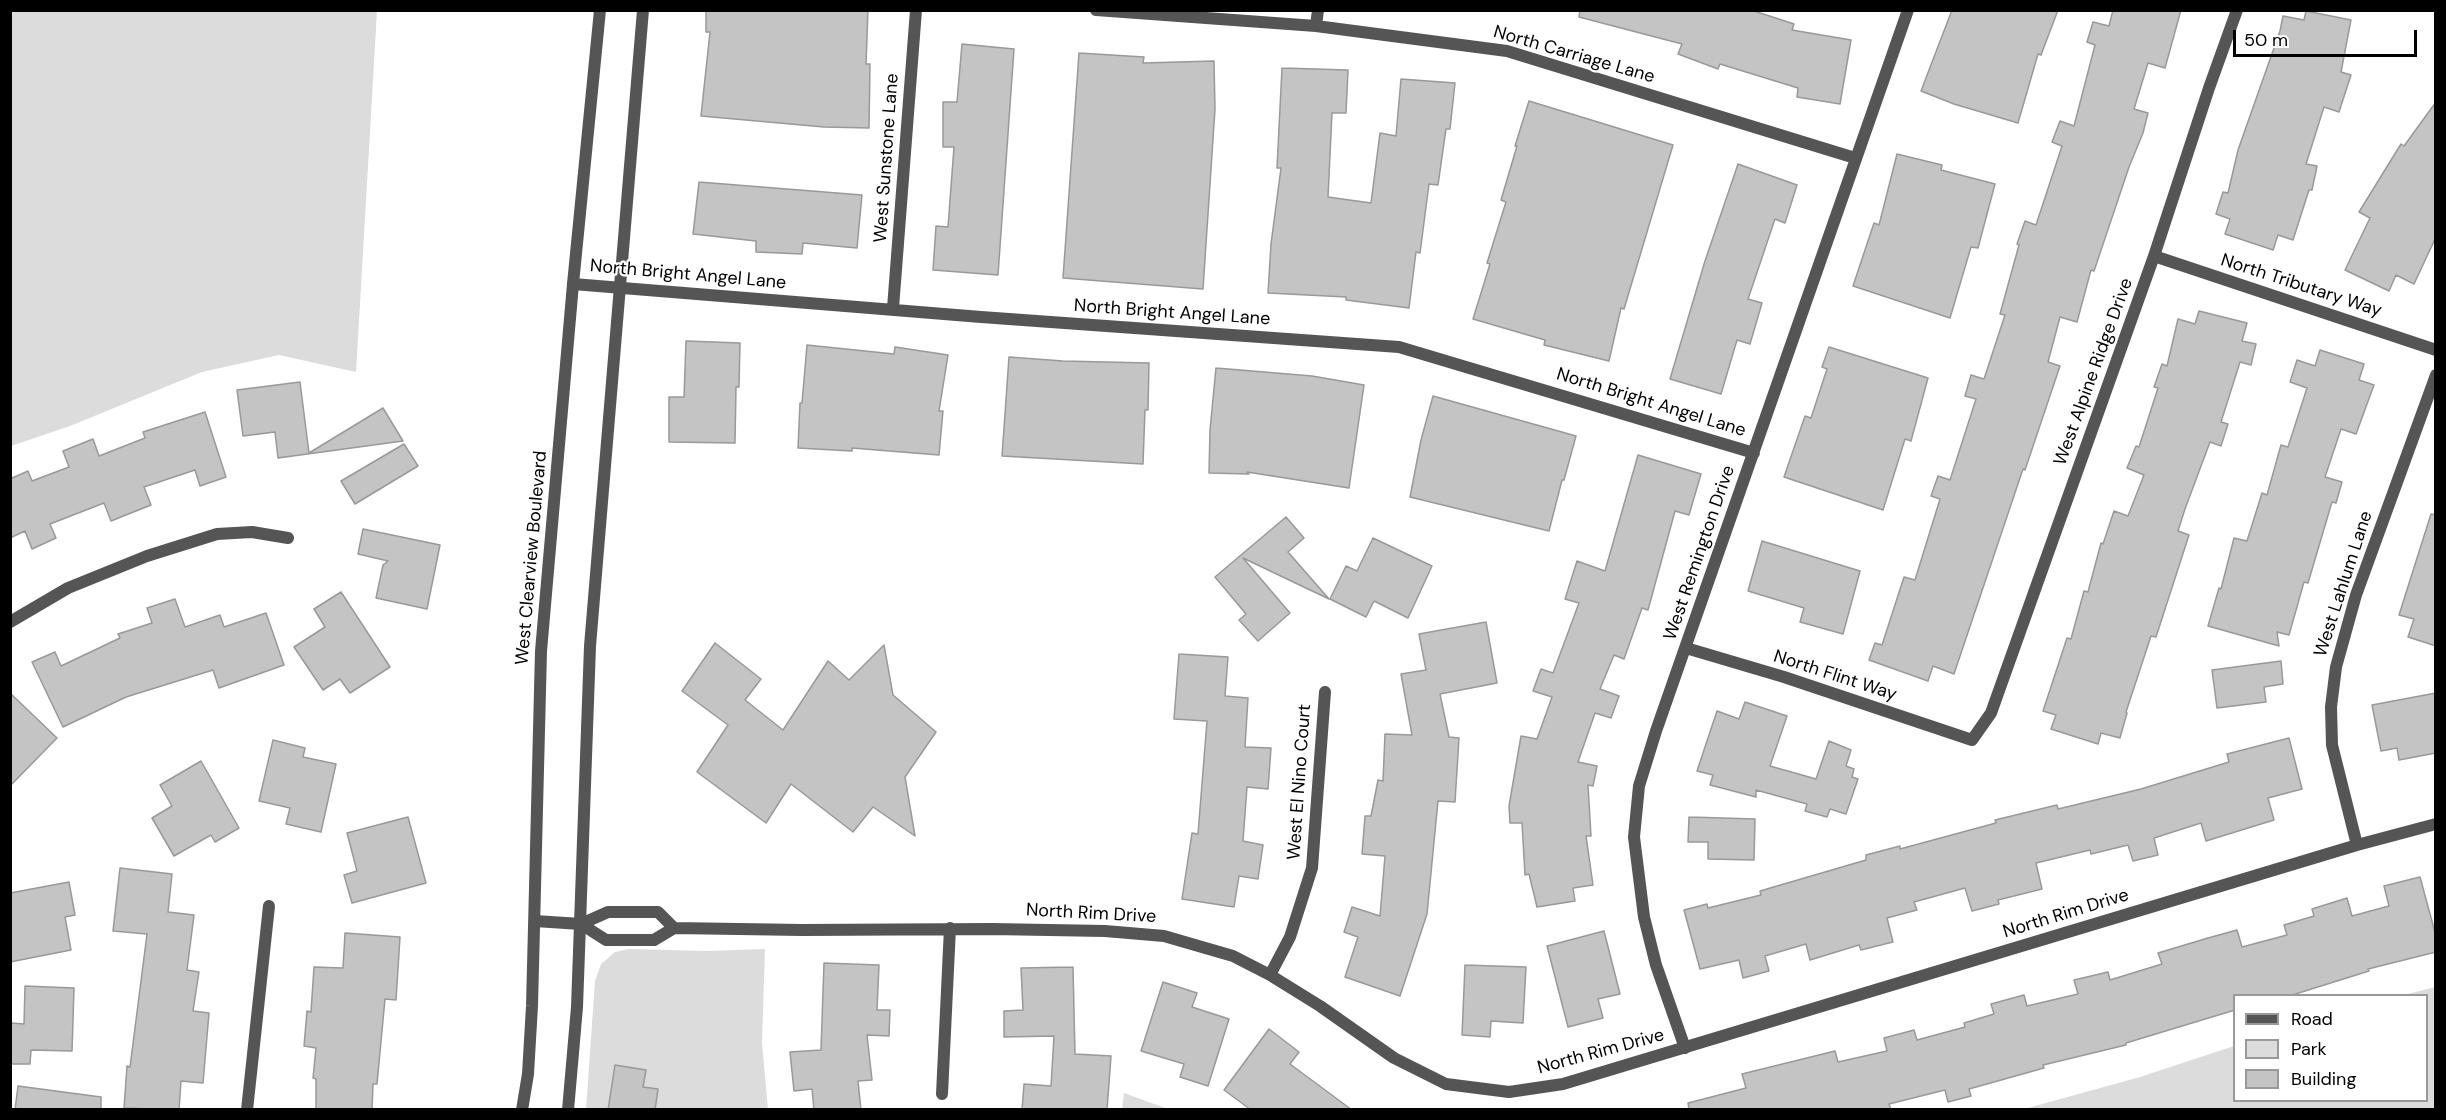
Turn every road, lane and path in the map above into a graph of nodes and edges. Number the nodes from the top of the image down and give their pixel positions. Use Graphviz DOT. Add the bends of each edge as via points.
graph roads {
  1 [pos="600,10"];
  2 [pos="643,10"];
  3 [pos="916,10"];
  4 [pos="1096,10"];
  5 [pos="1318,10"];
  6 [pos="1908,10"];
  7 [pos="2236,10"];
  8 [pos="1317,26"];
  9 [pos="1856,158"];
  10 [pos="2154,256"];
  11 [pos="573,284"];
  12 [pos="618,286"];
  13 [pos="894,308"];
  14 [pos="2436,350"];
  15 [pos="2436,375"];
  16 [pos="1754,453"];
  17 [pos="288,538"];
  18 [pos="10,622"];
  19 [pos="1686,648"];
  20 [pos="1325,692"];
  21 [pos="1972,740"];
  22 [pos="2436,824"];
  23 [pos="2357,845"];
  24 [pos="269,906"];
  25 [pos="536,921"];
  26 [pos="580,924"];
  27 [pos="674,928"];
  28 [pos="950,928"];
  29 [pos="1270,975"];
  30 [pos="1685,1047"];
  31 [pos="942,1094"];
  32 [pos="247,1110"];
  33 [pos="522,1110"];
  34 [pos="568,1110"];
  1 -- 11 [label="street, West Clearview Boulevard"];
  2 -- 12 [label="street"];
  3 -- 13 [label="street, West Sunstone Lane"];
  4 -- 8 [label="street, North Carriage Lane"];
  5 -- 8 [label="street"];
  6 -- 9 [label="street, West Remington Drive"];
  7 -- 10 [label="street, West Alpine Ridge Drive"];
  8 -- 9 [label="street, North Carriage Lane" via="1507,51"];
  9 -- 16 [label="street, West Remington Drive"];
  10 -- 14 [label="street, North Tributary Way"];
  10 -- 21 [label="street, West Alpine Ridge Drive" via="1991,713"];
  11 -- 12 [label="street, North Bright Angel Lane"];
  11 -- 25 [label="street, West Clearview Boulevard" via="541,651"];
  12 -- 13 [label="street, North Bright Angel Lane"];
  12 -- 26 [label="street" via="590,646"];
  13 -- 16 [label="street, North Bright Angel Lane" via="1399,347"];
  15 -- 23 [label="street, West Lahlum Lane" via="2356,595 2336,667 2332,745"];
  16 -- 19 [label="street, West Remington Drive"];
  17 -- 18 [label="street" via="252,532 216,534 68,588"];
  19 -- 21 [label="street, North Flint Way"];
  19 -- 30 [label="street, West Remington Drive" via="1639,786 1634,837 1644,916 1656,965"];
  20 -- 29 [label="street, West El Nino Court" via="1312,868 1290,937"];
  22 -- 23 [label="street, North Rim Drive"];
  23 -- 30 [label="street, North Rim Drive"];
  24 -- 32 [label="street"];
  25 -- 26 [label="street, North Rim Drive"];
  25 -- 33 [label="street, West Clearview Boulevard"];
  26 -- 27 [label="street, North Rim Drive" via="606,940 654,940"];
  26 -- 27 [label="street, North Rim Drive" via="608,912 658,912"];
  26 -- 34 [label="street"];
  27 -- 28 [label="street, North Rim Drive"];
  28 -- 29 [label="street, North Rim Drive" via="1164,936 1233,956"];
  28 -- 31 [label="street"];
  29 -- 30 [label="street, North Rim Drive" via="1394,1058 1446,1084 1509,1092 1563,1084"];
}
